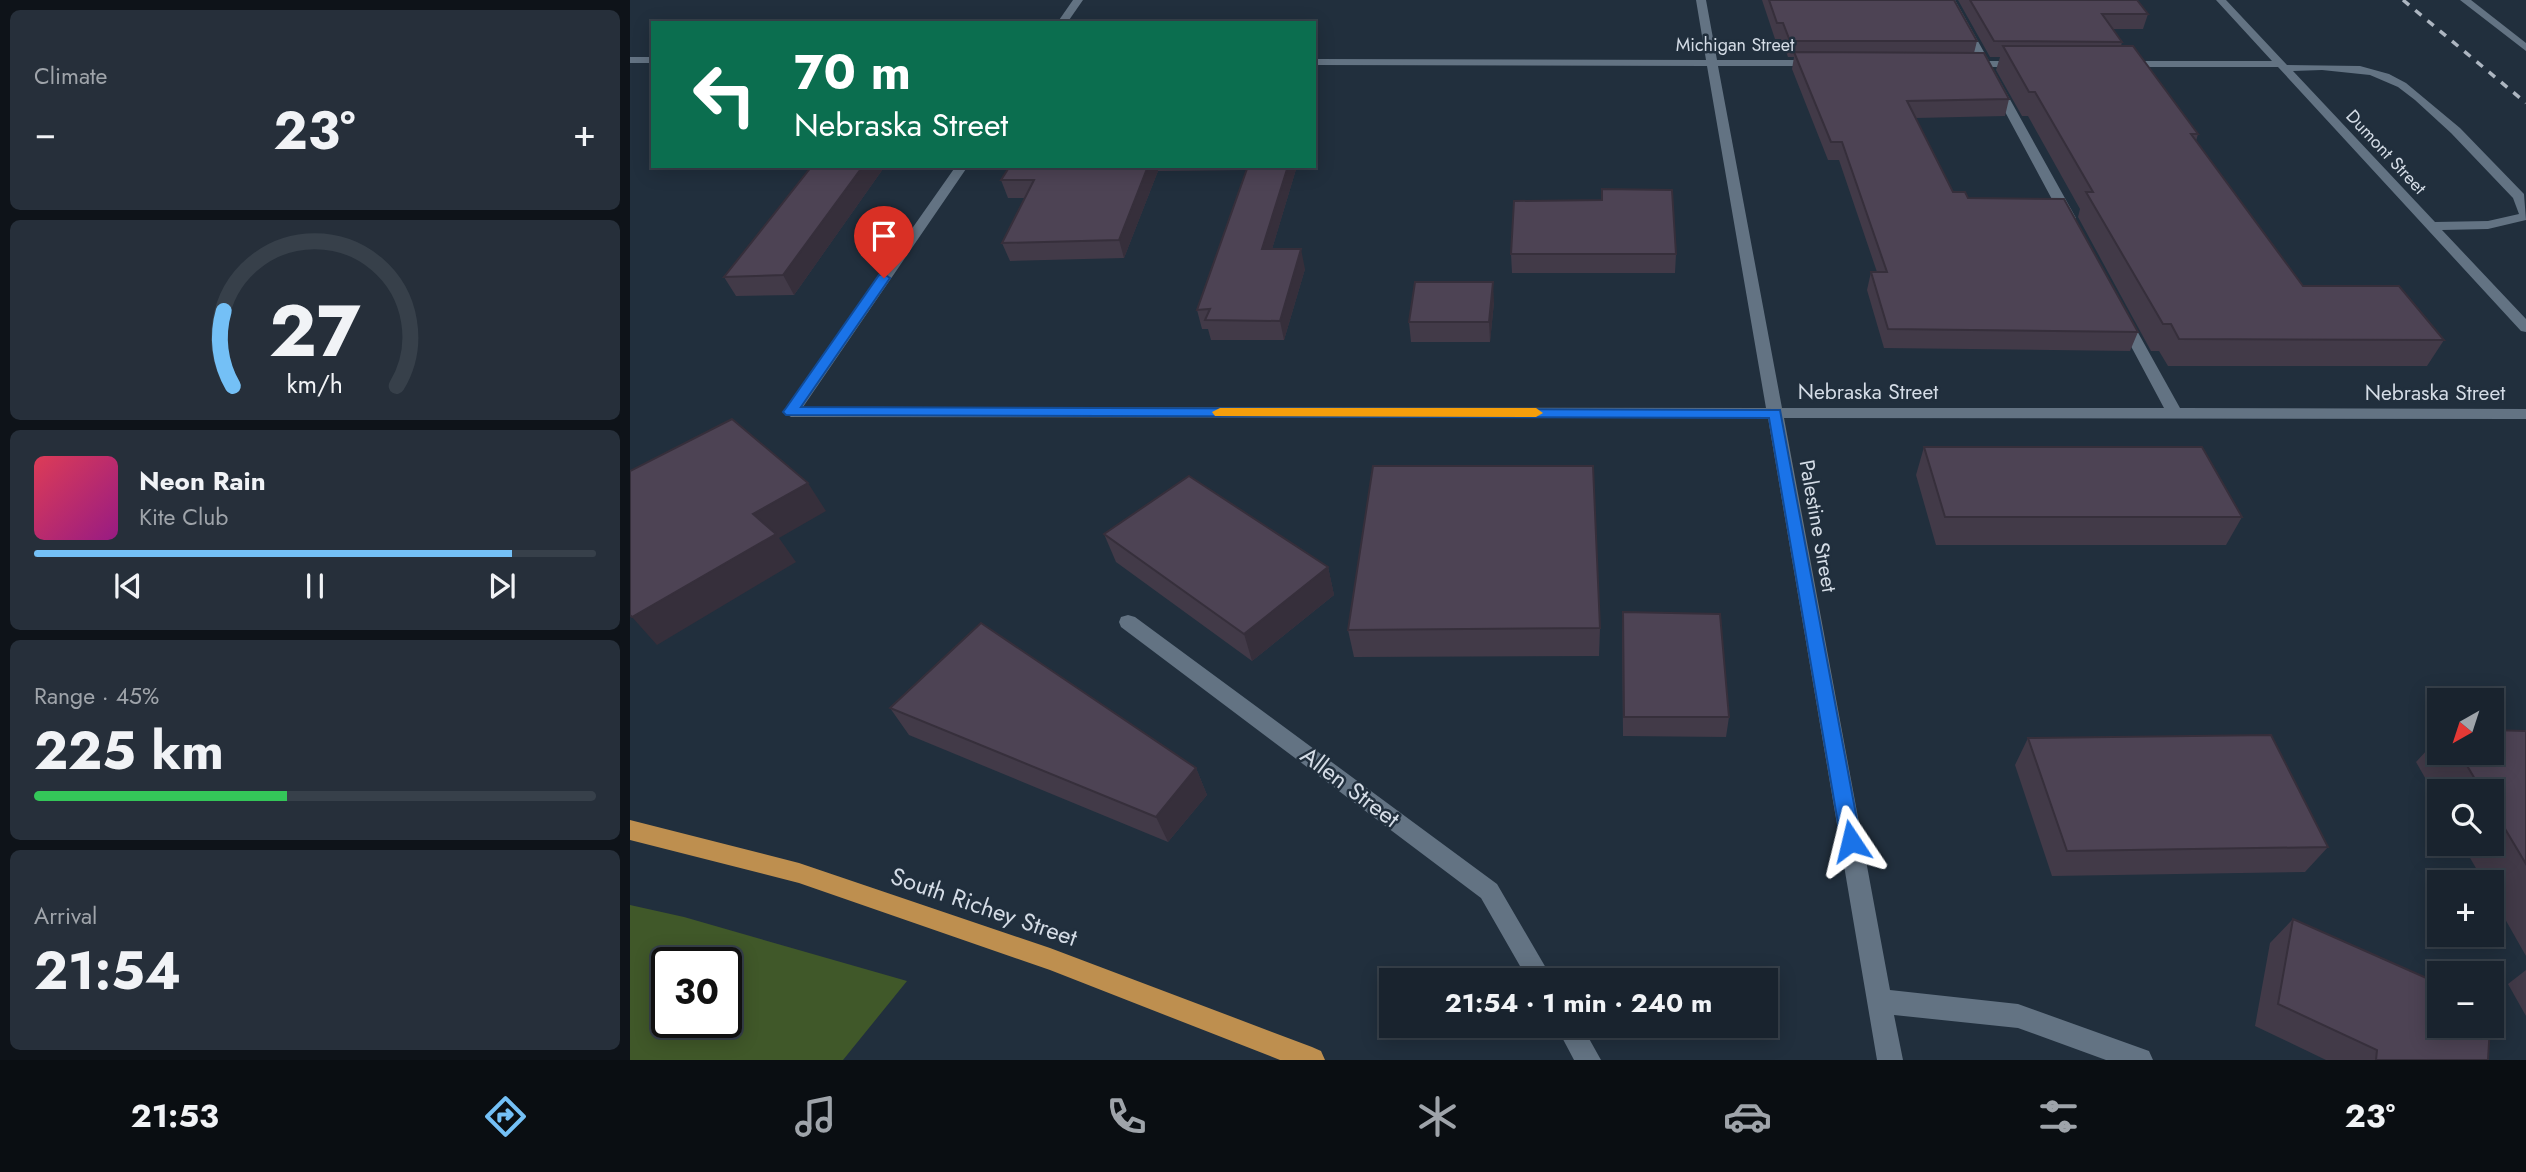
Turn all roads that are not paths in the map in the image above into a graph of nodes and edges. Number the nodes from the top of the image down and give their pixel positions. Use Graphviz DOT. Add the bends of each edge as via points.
graph roads {
  1 [pos="1078,0"];
  2 [pos="1701,0"];
  3 [pos="1950,0"];
  4 [pos="2221,0"];
  5 [pos="2465,0"];
  6 [pos="1063,21"];
  7 [pos="2526,48"];
  8 [pos="630,60"];
  9 [pos="651,60"];
  10 [pos="1316,62"];
  11 [pos="1712,63"];
  12 [pos="1821,63"];
  13 [pos="1957,64"];
  14 [pos="1984,64"];
  15 [pos="2038,64"];
  16 [pos="2106,64"];
  17 [pos="2283,66"];
  18 [pos="961,168"];
  19 [pos="2526,216"];
  20 [pos="2431,226"];
  21 [pos="2076,233"];
  22 [pos="2116,305"];
  23 [pos="2526,328"];
  24 [pos="1775,413"];
  25 [pos="2175,414"];
  26 [pos="2526,414"];
  27 [pos="1128,622"];
  28 [pos="630,830"];
  29 [pos="1534,968"];
  30 [pos="1879,1001"];
  31 [pos="1575,1038"];
  32 [pos="1312,1060"];
  33 [pos="1588,1060"];
  34 [pos="1890,1060"];
  35 [pos="2140,1060"];
  1 -- 6 [label="street"];
  2 -- 11 [label="street, Palestine Street"];
  3 -- 14 [label="street"];
  4 -- 17 [label="street, Dumont Street"];
  5 -- 7 [label="street"];
  8 -- 9 [label="street"];
  10 -- 11 [label="street, Michigan Street"];
  11 -- 12 [label="street, Michigan Street"];
  11 -- 24 [label="street, Palestine Street"];
  13 -- 14 [label="street"];
  14 -- 15 [label="street"];
  14 -- 21 [label="street"];
  16 -- 17 [label="street"];
  17 -- 19 [label="street" via="2361,69 2411,89 2519,197"];
  17 -- 20 [label="street, Dumont Street"];
  18 -- 24 [label="street, Nebraska Street" via="791,412"];
  19 -- 20 [label="street" via="2488,225"];
  20 -- 23 [label="street, Dumont Street"];
  22 -- 25 [label="street"];
  24 -- 25 [label="street, Nebraska Street"];
  24 -- 30 [label="street, Palestine Street"];
  25 -- 26 [label="street, Nebraska Street"];
  27 -- 29 [label="street, Allen Street" via="1489,891"];
  28 -- 32 [label="main road, South Richey Street" via="799,873 1050,959"];
  30 -- 34 [label="street, Palestine Street"];
  30 -- 35 [label="street" via="2018,1016"];
  31 -- 33 [label="street"];
}
